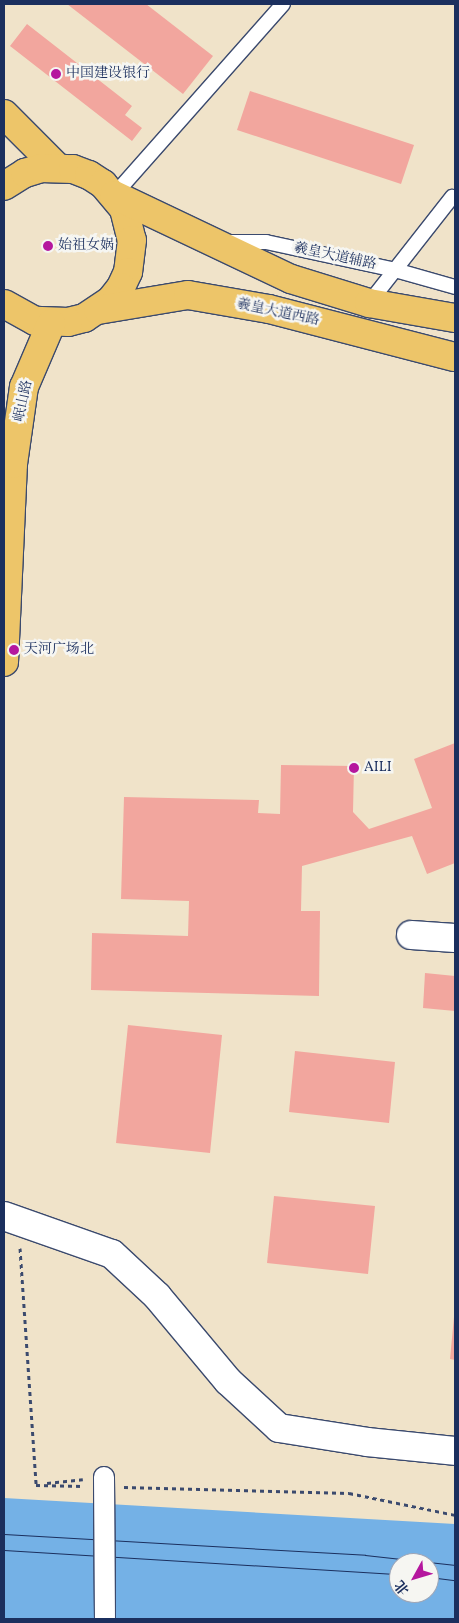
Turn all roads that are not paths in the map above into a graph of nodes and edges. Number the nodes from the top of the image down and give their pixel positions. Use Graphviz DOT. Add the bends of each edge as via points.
graph roads {
  1 [pos="283,4"];
  2 [pos="4,114"];
  3 [pos="57,167"];
  4 [pos="4,186"];
  5 [pos="114,196"];
  6 [pos="452,197"];
  7 [pos="213,242"];
  8 [pos="395,270"];
  9 [pos="455,287"];
  10 [pos="369,302"];
  11 [pos="4,304"];
  12 [pos="98,310"];
  13 [pos="455,318"];
  14 [pos="52,324"];
  15 [pos="455,357"];
  16 [pos="4,662"];
  17 [pos="411,934"];
  18 [pos="455,938"];
  19 [pos="4,1216"];
  20 [pos="455,1451"];
  21 [pos="109,1482"];
  22 [pos="105,1619"];
  1 -- 5 [label="lane"];
  2 -- 3 [label="main road"];
  3 -- 4 [label="main road" via="25,173"];
  3 -- 5 [label="main road" via="89,175"];
  5 -- 7 [label="main road"];
  5 -- 12 [label="main road" via="130,224 132,256 121,287"];
  6 -- 8 [label="lane"];
  7 -- 8 [label="lane, 羲皇大道辅路" via="266,242"];
  7 -- 10 [label="main road" via="291,279"];
  8 -- 9 [label="lane, 羲皇大道辅路"];
  8 -- 10 [label="lane"];
  10 -- 13 [label="main road"];
  11 -- 14 [label="main road" via="20,316"];
  12 -- 14 [label="main road" via="68,322"];
  12 -- 15 [label="main road, 羲皇大道西路" via="188,295 270,309"];
  14 -- 16 [label="main road, 岷山路" via="24,387 13,464"];
  17 -- 18 [label="street"];
  19 -- 20 [label="street" via="112,1254 157,1296 228,1381 280,1428 367,1442"];
  21 -- 22 [label="street, bridge"];
}
